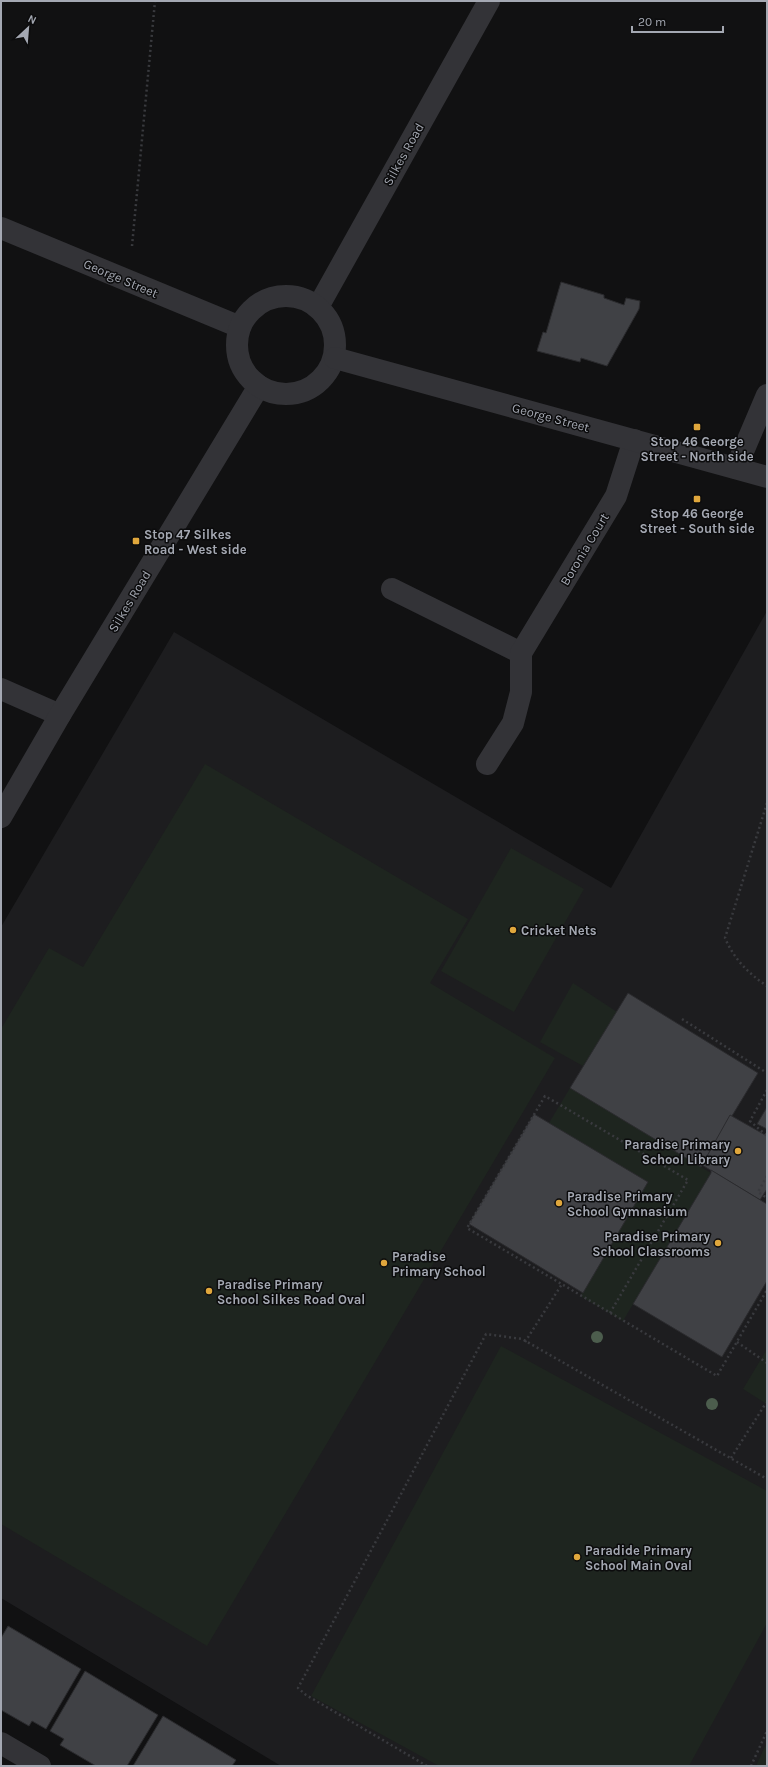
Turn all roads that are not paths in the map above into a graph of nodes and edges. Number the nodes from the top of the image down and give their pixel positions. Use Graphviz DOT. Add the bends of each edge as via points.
graph roads {
  1 [pos="489,1"];
  2 [pos="1,228"];
  3 [pos="318,307"];
  4 [pos="240,327"];
  5 [pos="334,358"];
  6 [pos="259,386"];
  7 [pos="767,395"];
  8 [pos="634,440"];
  9 [pos="736,468"];
  10 [pos="767,476"];
  11 [pos="392,589"];
  12 [pos="521,653"];
  13 [pos="1,689"];
  14 [pos="60,715"];
  15 [pos="487,764"];
  16 [pos="1,817"];
  17 [pos="1,1743"];
  18 [pos="40,1766"];
  1 -- 3 [label="street, Silkes Road"];
  2 -- 4 [label="street, George Street"];
  3 -- 4 [label="street" via="299,298 282,296 266,300 252,310"];
  3 -- 5 [label="street" via="331,324 336,341"];
  4 -- 6 [label="street" via="237,344 240,361 248,376"];
  5 -- 6 [label="street" via="328,371 317,384 302,392 285,394"];
  5 -- 8 [label="street, George Street"];
  6 -- 14 [label="street, Silkes Road"];
  7 -- 9 [label="street"];
  8 -- 9 [label="street, George Street"];
  8 -- 12 [label="street, Boronia Court" via="616,496"];
  9 -- 10 [label="street, George Street"];
  11 -- 12 [label="street"];
  12 -- 15 [label="street" via="521,692 513,723"];
  13 -- 14 [label="street"];
  14 -- 16 [label="street, Silkes Road"];
  17 -- 18 [label="street"];
}
